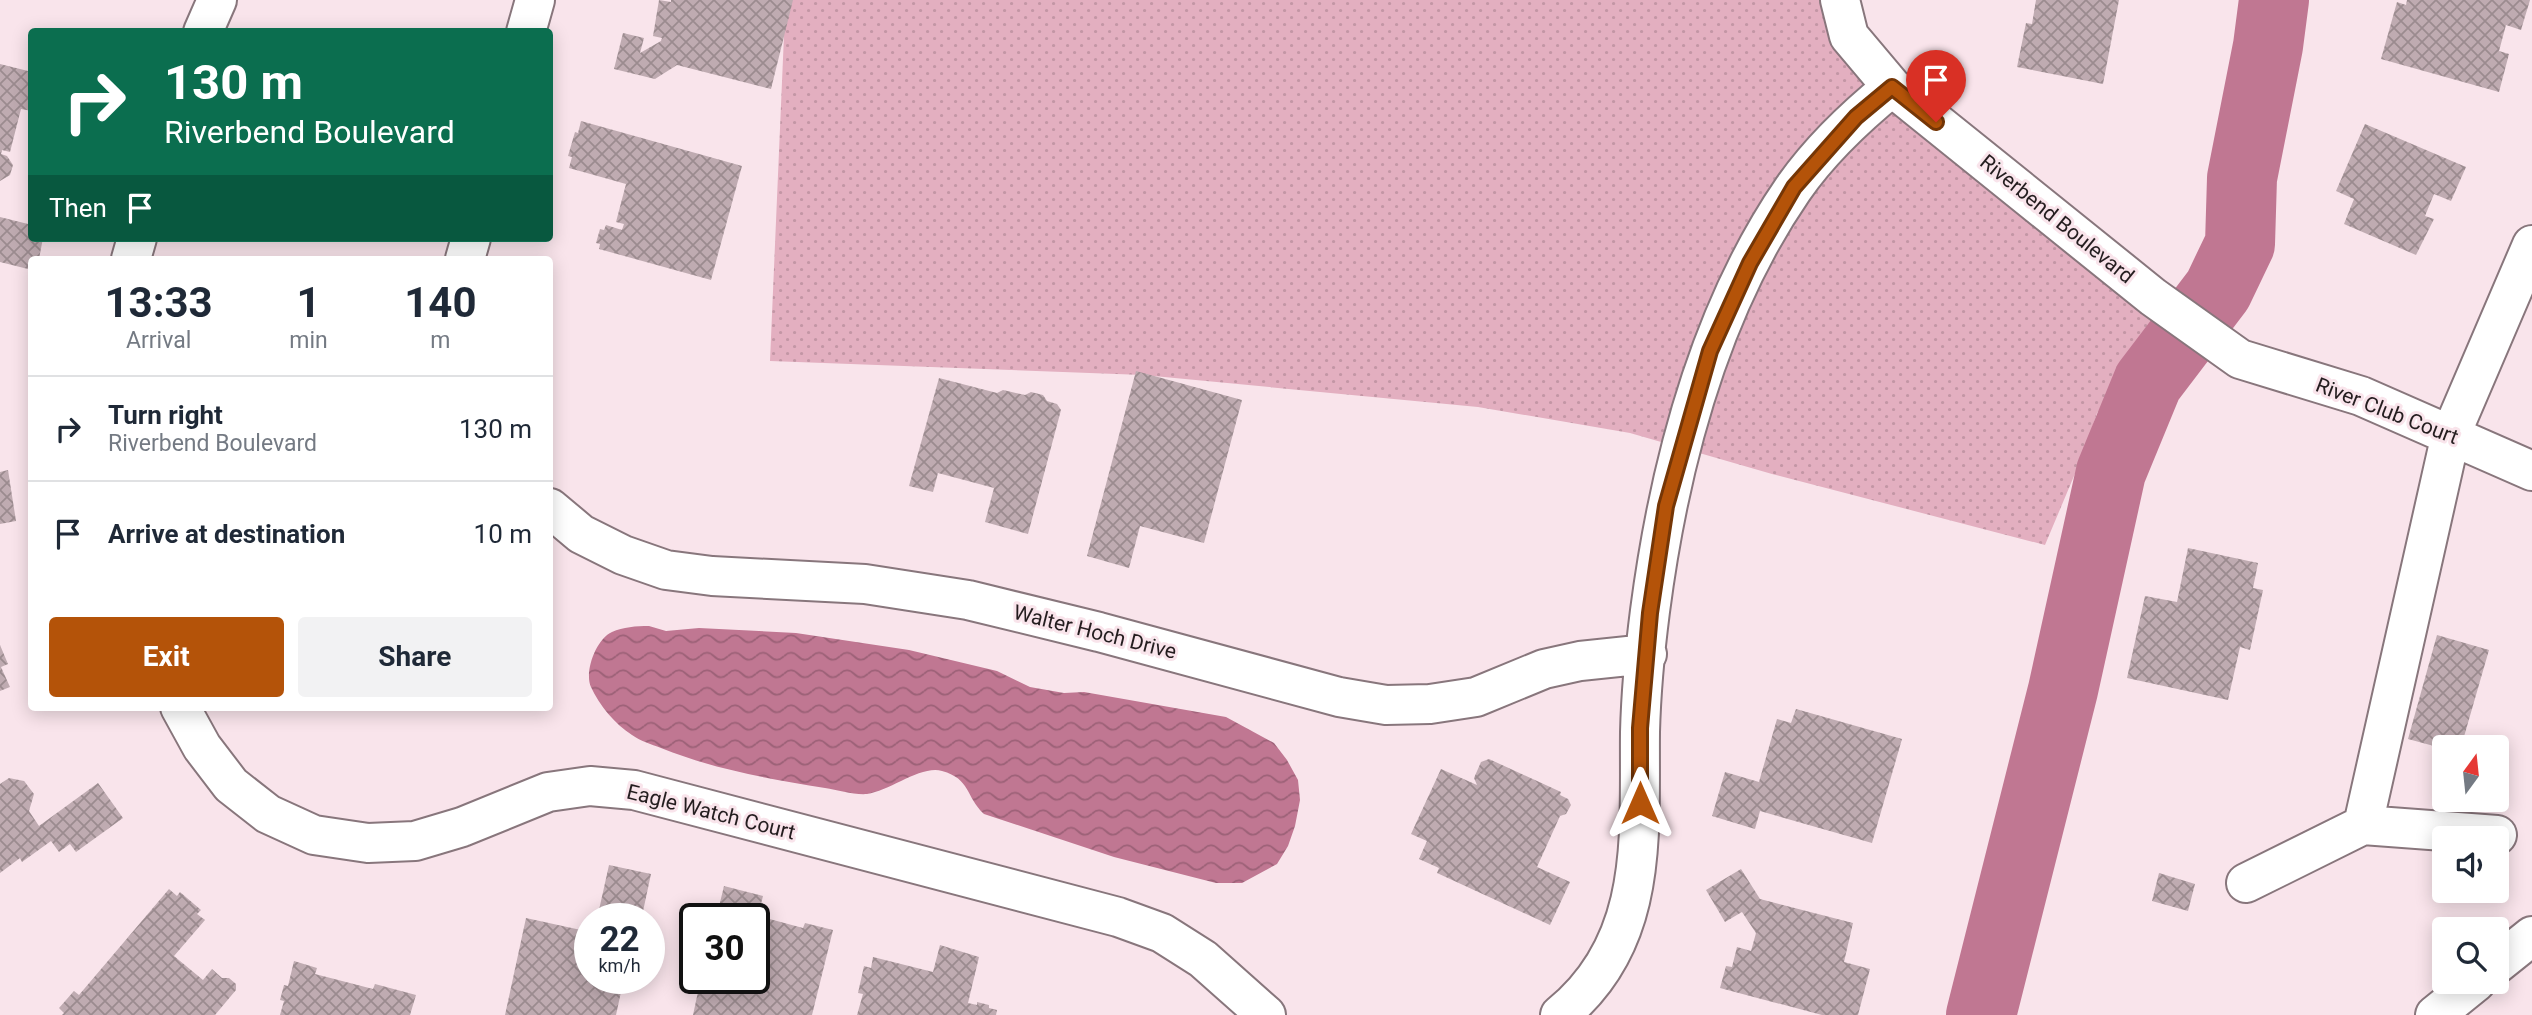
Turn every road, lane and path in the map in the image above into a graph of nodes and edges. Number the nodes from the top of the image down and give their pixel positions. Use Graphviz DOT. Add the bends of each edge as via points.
graph roads {
  1 [pos="217,0"];
  2 [pos="535,0"];
  3 [pos="1840,0"];
  4 [pos="205,28"];
  5 [pos="527,28"];
  6 [pos="1892,87"];
  7 [pos="2532,245"];
  8 [pos="2240,359"];
  9 [pos="2451,434"];
  10 [pos="2532,471"];
  11 [pos="553,511"];
  12 [pos="1647,654"];
  13 [pos="183,711"];
  14 [pos="2363,825"];
  15 [pos="2432,830"];
  16 [pos="2246,883"];
  17 [pos="2532,936"];
  18 [pos="2509,954"];
  19 [pos="2461,994"];
  20 [pos="1266,1015"];
  21 [pos="1560,1015"];
  22 [pos="2435,1015"];
  1 -- 4 [label="street"];
  2 -- 5 [label="street"];
  3 -- 6 [label="street, Riverbend Boulevard" via="1849,36"];
  6 -- 8 [label="street, Riverbend Boulevard" via="2153,297"];
  6 -- 12 [label="street" via="1856,117 1794,187 1750,263 1710,351 1666,506"];
  7 -- 9 [label="street"];
  8 -- 9 [label="street, River Club Court" via="2361,396"];
  9 -- 10 [label="street, River Club Court"];
  9 -- 14 [label="street"];
  11 -- 12 [label="street, Walter Hoch Drive" via="581,534 666,570 865,584 968,600 1339,697 1386,705 1476,697 1544,669"];
  12 -- 21 [label="street" via="1640,728 1640,827 1626,923 1606,965"];
  13 -- 20 [label="street, Eagle Watch Court" via="202,747 231,785 268,814 314,835 368,844 415,841 548,792 590,786 634,790 1129,921 1162,933 1203,959"];
  14 -- 15 [label="street"];
  14 -- 16 [label="street"];
  17 -- 18 [label="street"];
  19 -- 22 [label="street"];
}
